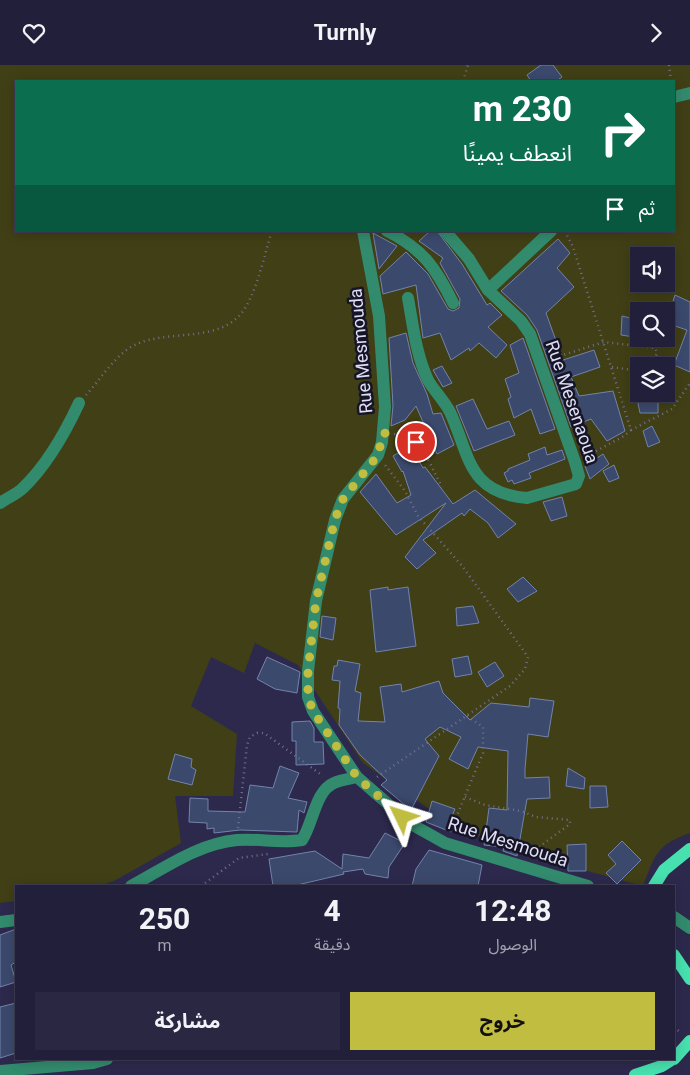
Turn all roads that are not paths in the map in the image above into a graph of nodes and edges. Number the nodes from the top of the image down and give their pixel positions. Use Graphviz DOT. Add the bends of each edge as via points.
graph roads {
  1 [pos="690,93"];
  2 [pos="675,97"];
  3 [pos="363,232"];
  4 [pos="389,232"];
  5 [pos="447,232"];
  6 [pos="550,232"];
  7 [pos="488,290"];
  8 [pos="408,299"];
  9 [pos="453,303"];
  10 [pos="79,403"];
  11 [pos="0,503"];
  12 [pos="361,781"];
  13 [pos="690,849"];
  14 [pos="133,885"];
  15 [pos="585,885"];
  16 [pos="655,885"];
  17 [pos="675,918"];
  18 [pos="15,920"];
  19 [pos="0,922"];
  20 [pos="690,928"];
  21 [pos="675,956"];
  22 [pos="690,979"];
  23 [pos="690,1041"];
  24 [pos="675,1058"];
  25 [pos="104,1060"];
  26 [pos="672,1060"];
  27 [pos="0,1071"];
  28 [pos="635,1075"];
  1 -- 2 [label="street"];
  3 -- 12 [label="street, Rue Mesmouda" via="378,316 385,407 383,433 378,455 343,499 335,519 316,601 308,671 308,697 313,711"];
  4 -- 9 [label="street" via="428,259"];
  5 -- 7 [label="street"];
  6 -- 7 [label="street"];
  7 -- 8 [label="street, Rue Mesenaoua" via="526,327 575,462 579,476 576,484 527,498 491,487 474,472 448,408 424,370"];
  10 -- 11 [label="street" via="65,433 35,473 22,488"];
  12 -- 14 [label="street" via="332,783 321,795 309,830 302,840 286,843 237,840 189,853"];
  12 -- 15 [label="street, Rue Mesmouda" via="411,824 445,843"];
  13 -- 16 [label="main road" via="664,870"];
  17 -- 20 [label="street"];
  18 -- 19 [label="street"];
  21 -- 22 [label="main road"];
  23 -- 24 [label="main road"];
  25 -- 27 [label="street"];
  26 -- 28 [label="main road"];
}
